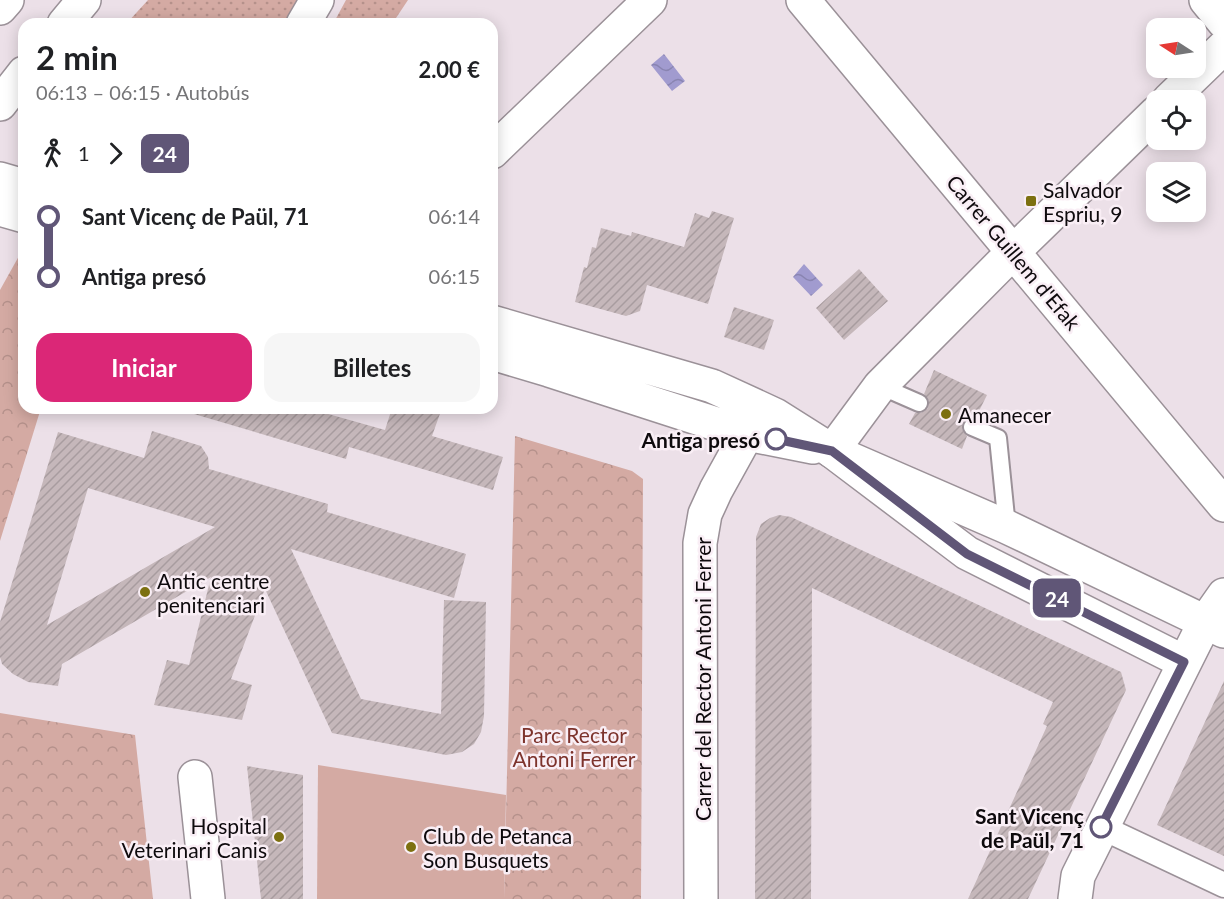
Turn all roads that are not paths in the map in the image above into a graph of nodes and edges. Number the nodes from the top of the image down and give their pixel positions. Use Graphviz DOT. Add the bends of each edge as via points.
graph roads {
  1 [pos="7,0"];
  2 [pos="84,0"];
  3 [pos="316,0"];
  4 [pos="650,0"];
  5 [pos="803,0"];
  6 [pos="1206,0"];
  7 [pos="0,8"];
  8 [pos="69,18"];
  9 [pos="306,18"];
  10 [pos="1224,22"];
  11 [pos="1224,47"];
  12 [pos="18,81"];
  13 [pos="1179,90"];
  14 [pos="0,104"];
  15 [pos="1146,123"];
  16 [pos="498,146"];
  17 [pos="0,179"];
  18 [pos="18,184"];
  19 [pos="0,209"];
  20 [pos="18,214"];
  21 [pos="1013,252"];
  22 [pos="498,324"];
  23 [pos="498,355"];
  24 [pos="880,386"];
  25 [pos="919,404"];
  26 [pos="775,415"];
  27 [pos="972,427"];
  28 [pos="747,434"];
  29 [pos="832,451"];
  30 [pos="1224,505"];
  31 [pos="1007,526"];
  32 [pos="1224,596"];
  33 [pos="1214,626"];
  34 [pos="1184,662"];
  35 [pos="195,777"];
  36 [pos="1101,827"];
  37 [pos="1224,885"];
  38 [pos="208,899"];
  39 [pos="701,899"];
  40 [pos="1075,899"];
  1 -- 7 [label="main road"];
  2 -- 8 [label="main road"];
  3 -- 9 [label="main road"];
  4 -- 16 [label="main road"];
  5 -- 21 [label="main road, Carrer Guillem d'Efak"];
  6 -- 10 [label="main road"];
  11 -- 13 [label="main road"];
  12 -- 14 [label="main road"];
  15 -- 21 [label="main road"];
  17 -- 18 [label="main road"];
  19 -- 20 [label="main road"];
  21 -- 24 [label="main road"];
  21 -- 30 [label="main road, Carrer Guillem d'Efak"];
  22 -- 26 [label="main road" via="711,386"];
  23 -- 28 [label="main road"];
  24 -- 25 [label="lane"];
  24 -- 29 [label="main road"];
  26 -- 28 [label="main road"];
  26 -- 29 [label="main road"];
  27 -- 31 [label="lane" via="998,438"];
  28 -- 29 [label="main road"];
  28 -- 39 [label="main road, Carrer del Rector Antoni Ferrer" via="705,514 700,543"];
  29 -- 31 [label="main road"];
  29 -- 34 [label="main road" via="967,554"];
  31 -- 33 [label="main road"];
  32 -- 33 [label="main road"];
  33 -- 34 [label="main road"];
  34 -- 36 [label="main road"];
  35 -- 38 [label="main road"];
  36 -- 37 [label="street"];
  36 -- 40 [label="main road" via="1078,876"];
}
